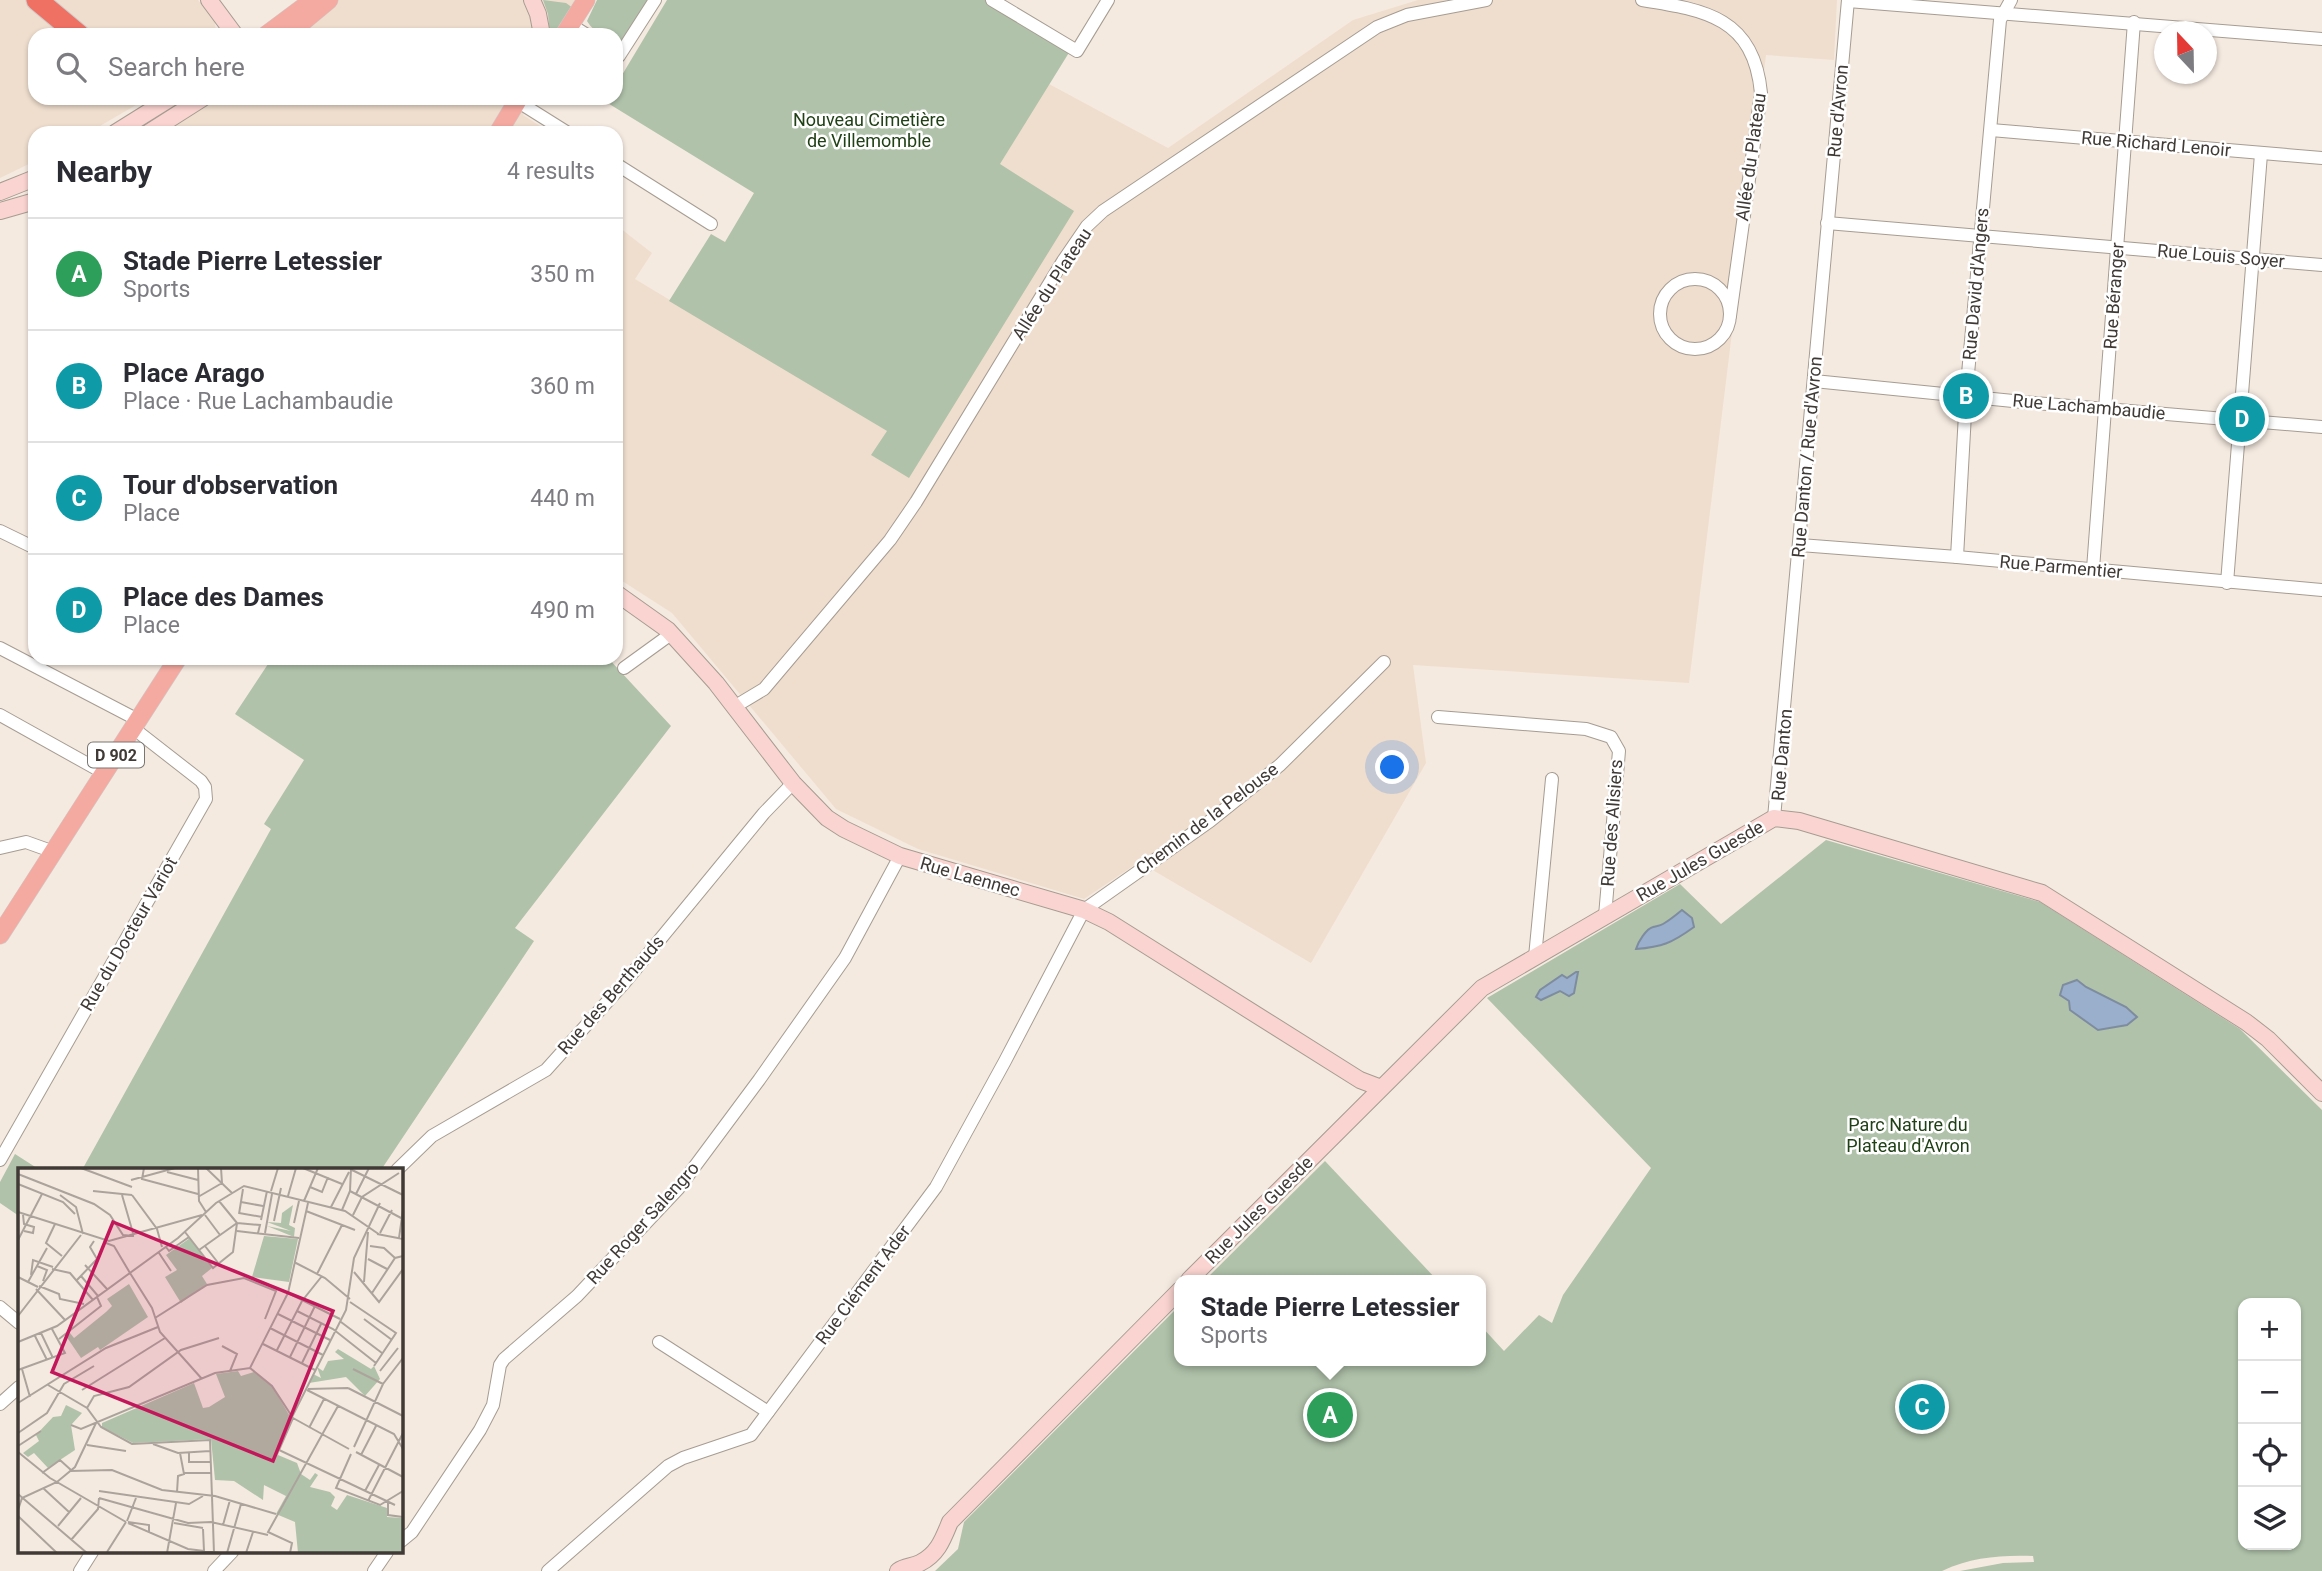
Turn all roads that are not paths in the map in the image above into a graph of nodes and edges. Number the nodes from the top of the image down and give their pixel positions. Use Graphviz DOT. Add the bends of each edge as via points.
graph roads {
  1 [pos="37,0"];
  2 [pos="209,0"];
  3 [pos="313,0"];
  4 [pos="329,0"];
  5 [pos="532,0"];
  6 [pos="586,0"];
  7 [pos="655,0"];
  8 [pos="992,0"];
  9 [pos="1108,0"];
  10 [pos="1486,0"];
  11 [pos="1642,0"];
  12 [pos="1848,0"];
  13 [pos="2011,0"];
  14 [pos="2004,13"];
  15 [pos="2134,22"];
  16 [pos="71,28"];
  17 [pos="230,28"];
  18 [pos="275,28"];
  19 [pos="296,28"];
  20 [pos="540,28"];
  21 [pos="569,28"];
  22 [pos="2322,39"];
  23 [pos="623,50"];
  24 [pos="160,105"];
  25 [pos="192,105"];
  26 [pos="514,105"];
  27 [pos="527,105"];
  28 [pos="126,126"];
  29 [pos="159,126"];
  30 [pos="502,126"];
  31 [pos="558,126"];
  32 [pos="1991,130"];
  33 [pos="2125,141"];
  34 [pos="2261,153"];
  35 [pos="2322,158"];
  36 [pos="623,168"];
  37 [pos="28,181"];
  38 [pos="0,192"];
  39 [pos="28,203"];
  40 [pos="0,211"];
  41 [pos="1827,223"];
  42 [pos="711,225"];
  43 [pos="1981,236"];
  44 [pos="2117,247"];
  45 [pos="2252,260"];
  46 [pos="1736,263"];
  47 [pos="2322,265"];
  48 [pos="1707,282"];
  49 [pos="1730,317"];
  50 [pos="1814,381"];
  51 [pos="1966,396"];
  52 [pos="2105,408"];
  53 [pos="2240,421"];
  54 [pos="2322,427"];
  55 [pos="0,531"];
  56 [pos="28,545"];
  57 [pos="1800,545"];
  58 [pos="1957,557"];
  59 [pos="2093,569"];
  60 [pos="2227,583"];
  61 [pos="2322,590"];
  62 [pos="623,598"];
  63 [pos="671,634"];
  64 [pos="0,648"];
  65 [pos="1384,662"];
  66 [pos="28,664"];
  67 [pos="30,665"];
  68 [pos="173,665"];
  69 [pos="624,667"];
  70 [pos="1788,691"];
  71 [pos="734,707"];
  72 [pos="0,715"];
  73 [pos="1438,717"];
  74 [pos="135,724"];
  75 [pos="104,773"];
  76 [pos="1552,779"];
  77 [pos="793,783"];
  78 [pos="1774,818"];
  79 [pos="0,848"];
  80 [pos="54,852"];
  81 [pos="900,856"];
  82 [pos="1084,910"];
  83 [pos="1605,916"];
  84 [pos="0,935"];
  85 [pos="1535,957"];
  86 [pos="1381,1088"];
  87 [pos="2322,1093"];
  88 [pos="0,1160"];
  89 [pos="399,1168"];
  90 [pos="1194,1275"];
  91 [pos="1174,1296"];
  92 [pos="0,1307"];
  93 [pos="18,1322"];
  94 [pos="659,1342"];
  95 [pos="18,1388"];
  96 [pos="0,1404"];
  97 [pos="768,1412"];
  98 [pos="402,1540"];
  99 [pos="91,1554"];
  100 [pos="230,1554"];
  101 [pos="386,1554"];
  102 [pos="80,1571"];
  103 [pos="214,1571"];
  104 [pos="373,1571"];
  105 [pos="548,1571"];
  106 [pos="898,1571"];
  1 -- 16 [label="highway"];
  2 -- 17 [label="street"];
  3 -- 18 [label="main road"];
  4 -- 19 [label="main road"];
  5 -- 20 [label="street"];
  6 -- 21 [label="main road"];
  7 -- 23 [label="street"];
  8 -- 9 [label="street" via="1077,51"];
  10 -- 71 [label="street, Allée du Plateau" via="1406,15 1377,27 1087,226 890,540 764,689"];
  11 -- 46 [label="street, Allée du Plateau" via="1711,15 1741,37 1754,59 1761,93"];
  12 -- 14 [label="street"];
  12 -- 41 [label="street, Rue d'Avron"];
  13 -- 14 [label="street, Rue David d'Angers"];
  14 -- 15 [label="street"];
  14 -- 32 [label="street, Rue David d'Angers"];
  15 -- 22 [label="street"];
  15 -- 33 [label="street, Rue Béranger"];
  24 -- 28 [label="street"];
  25 -- 29 [label="street"];
  26 -- 30 [label="main road"];
  27 -- 31 [label="street"];
  32 -- 33 [label="street, Rue Richard Lenoir"];
  32 -- 43 [label="street, Rue David d'Angers"];
  33 -- 34 [label="street, Rue Richard Lenoir"];
  33 -- 44 [label="street, Rue Béranger"];
  34 -- 35 [label="street, Rue Richard Lenoir"];
  34 -- 45 [label="street"];
  36 -- 42 [label="street"];
  37 -- 38 [label="street"];
  39 -- 40 [label="street"];
  41 -- 43 [label="street, Rue Louis Soyer"];
  41 -- 50 [label="street, Rue Danton / Rue d'Avron"];
  43 -- 44 [label="street, Rue Louis Soyer"];
  43 -- 51 [label="street, Rue David d'Angers"];
  44 -- 45 [label="street, Rue Louis Soyer"];
  44 -- 52 [label="street, Rue Béranger"];
  45 -- 47 [label="street, Rue Louis Soyer"];
  45 -- 53 [label="street"];
  46 -- 48 [label="street" via="1729,273"];
  46 -- 49 [label="street, Allée du Plateau"];
  48 -- 49 [label="street" via="1724,294"];
  48 -- 49 [label="street" via="1686,281 1668,293 1659,316 1668,336 1677,344 1700,349 1721,338"];
  50 -- 51 [label="street, Rue Lachambaudie"];
  50 -- 57 [label="street, Rue Danton / Rue d'Avron"];
  51 -- 52 [label="street, Rue Lachambaudie"];
  51 -- 58 [label="street, Rue David d'Angers"];
  52 -- 53 [label="street, Rue Lachambaudie"];
  52 -- 59 [label="street, Rue Béranger"];
  53 -- 54 [label="street, Rue Lachambaudie"];
  53 -- 60 [label="street"];
  55 -- 56 [label="street"];
  57 -- 58 [label="street, Rue Parmentier"];
  57 -- 70 [label="street, Rue Danton / Rue d'Avron"];
  58 -- 59 [label="street, Rue Parmentier"];
  59 -- 60 [label="street, Rue Parmentier"];
  60 -- 61 [label="street, Rue Parmentier"];
  62 -- 63 [label="street, Rue Laennec"];
  63 -- 69 [label="street"];
  63 -- 71 [label="street, Rue Laennec"];
  64 -- 66 [label="street, Rue du Docteur Variot"];
  65 -- 82 [label="street, Chemin de la Pelouse" via="1279,765 1210,821"];
  67 -- 74 [label="street, Rue du Docteur Variot"];
  68 -- 74 [label="main road, D 902"];
  70 -- 78 [label="street, Rue Danton"];
  71 -- 77 [label="street, Rue Laennec"];
  72 -- 75 [label="street"];
  73 -- 83 [label="street, Rue des Alisiers" via="1586,729 1611,737 1619,751"];
  74 -- 75 [label="main road, D 902"];
  74 -- 88 [label="street, Rue du Docteur Variot" via="201,780 206,799"];
  75 -- 80 [label="main road, D 902"];
  76 -- 85 [label="street"];
  77 -- 81 [label="street, Rue Laennec" via="827,818"];
  77 -- 89 [label="street, Rue des Berthauds" via="546,1070 432,1136"];
  78 -- 83 [label="street, Rue Jules Guesde"];
  78 -- 87 [label="street, Rue Jules Guesde" via="2042,893 2246,1022"];
  79 -- 80 [label="street" via="26,842"];
  80 -- 84 [label="main road, D 902"];
  81 -- 82 [label="street, Rue Laennec"];
  81 -- 98 [label="street, Rue Roger Salengro" via="845,958 678,1189 577,1296 504,1359 493,1405 480,1430"];
  82 -- 86 [label="street, Rue Laennec" via="1360,1080"];
  82 -- 97 [label="street, Rue Clément Ader" via="936,1187"];
  83 -- 85 [label="street, Rue Jules Guesde"];
  85 -- 86 [label="street, Rue Jules Guesde" via="1482,988"];
  86 -- 90 [label="street, Rue Jules Guesde"];
  91 -- 106 [label="street" via="950,1521 935,1553"];
  92 -- 93 [label="street"];
  94 -- 97 [label="street"];
  95 -- 96 [label="street"];
  97 -- 105 [label="street, Rue Clément Ader" via="751,1435 667,1466"];
  99 -- 102 [label="street"];
  100 -- 103 [label="street"];
  101 -- 104 [label="street"];
}
